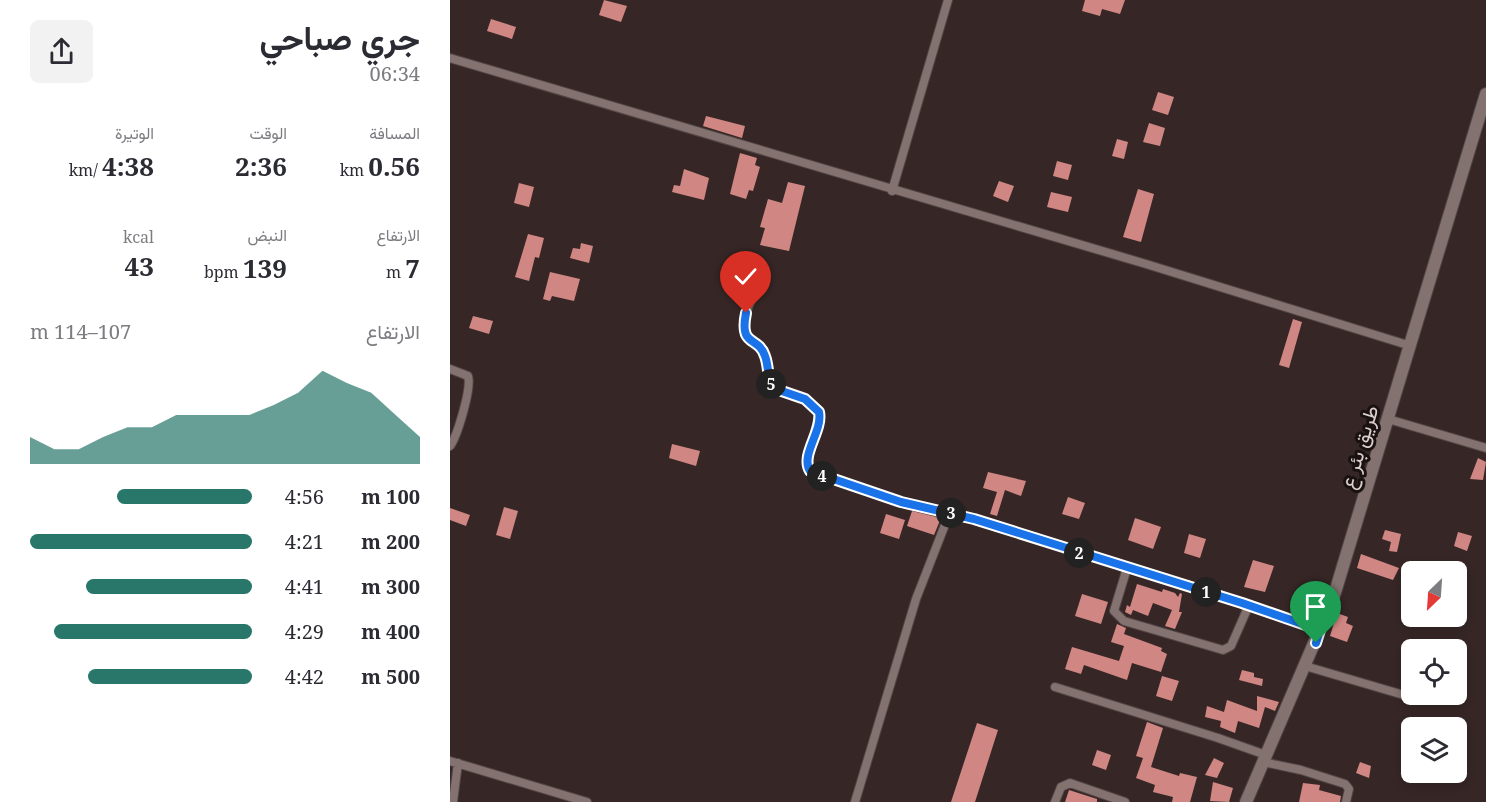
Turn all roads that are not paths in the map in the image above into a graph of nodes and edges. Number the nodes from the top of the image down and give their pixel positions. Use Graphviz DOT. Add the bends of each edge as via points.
graph roads {
  1 [pos="948,0"];
  2 [pos="450,58"];
  3 [pos="1486,94"];
  4 [pos="892,190"];
  5 [pos="762,269"];
  6 [pos="1411,346"];
  7 [pos="450,369"];
  8 [pos="1388,419"];
  9 [pos="450,446"];
  10 [pos="1486,448"];
  11 [pos="947,513"];
  12 [pos="1128,568"];
  13 [pos="1249,605"];
  14 [pos="1320,630"];
  15 [pos="1305,666"];
  16 [pos="1055,687"];
  17 [pos="1401,694"];
  18 [pos="1265,758"];
  19 [pos="454,762"];
  20 [pos="453,802"];
  21 [pos="587,802"];
  22 [pos="855,802"];
  23 [pos="1055,802"];
  24 [pos="1125,802"];
  25 [pos="1246,802"];
  26 [pos="1346,802"];
  1 -- 4 [label="street"];
  2 -- 4 [label="street"];
  3 -- 6 [label="street, طريق بئر ع"];
  4 -- 6 [label="street"];
  5 -- 11 [label="street" via="746,313 744,331 763,351 773,388 805,399 819,412 820,422 807,463 810,471"];
  6 -- 8 [label="street, طريق بئر ع"];
  7 -- 9 [label="street" via="468,376 470,381"];
  8 -- 10 [label="street"];
  8 -- 14 [label="street, طريق بئر ع"];
  11 -- 12 [label="street"];
  11 -- 22 [label="street" via="916,599"];
  12 -- 13 [label="street"];
  12 -- 13 [label="street" via="1114,611 1124,621 1223,650 1231,646"];
  13 -- 14 [label="street"];
  14 -- 15 [label="street, طريق بئر ع"];
  15 -- 17 [label="street"];
  15 -- 18 [label="street, طريق بئر ع"];
  16 -- 18 [label="street" via="1218,738"];
  18 -- 25 [label="street, طريق بئر ع"];
  18 -- 26 [label="street" via="1345,784 1349,789"];
  19 -- 20 [label="street"];
  19 -- 21 [label="street"];
  23 -- 24 [label="street" via="1061,787 1070,783"];
}
